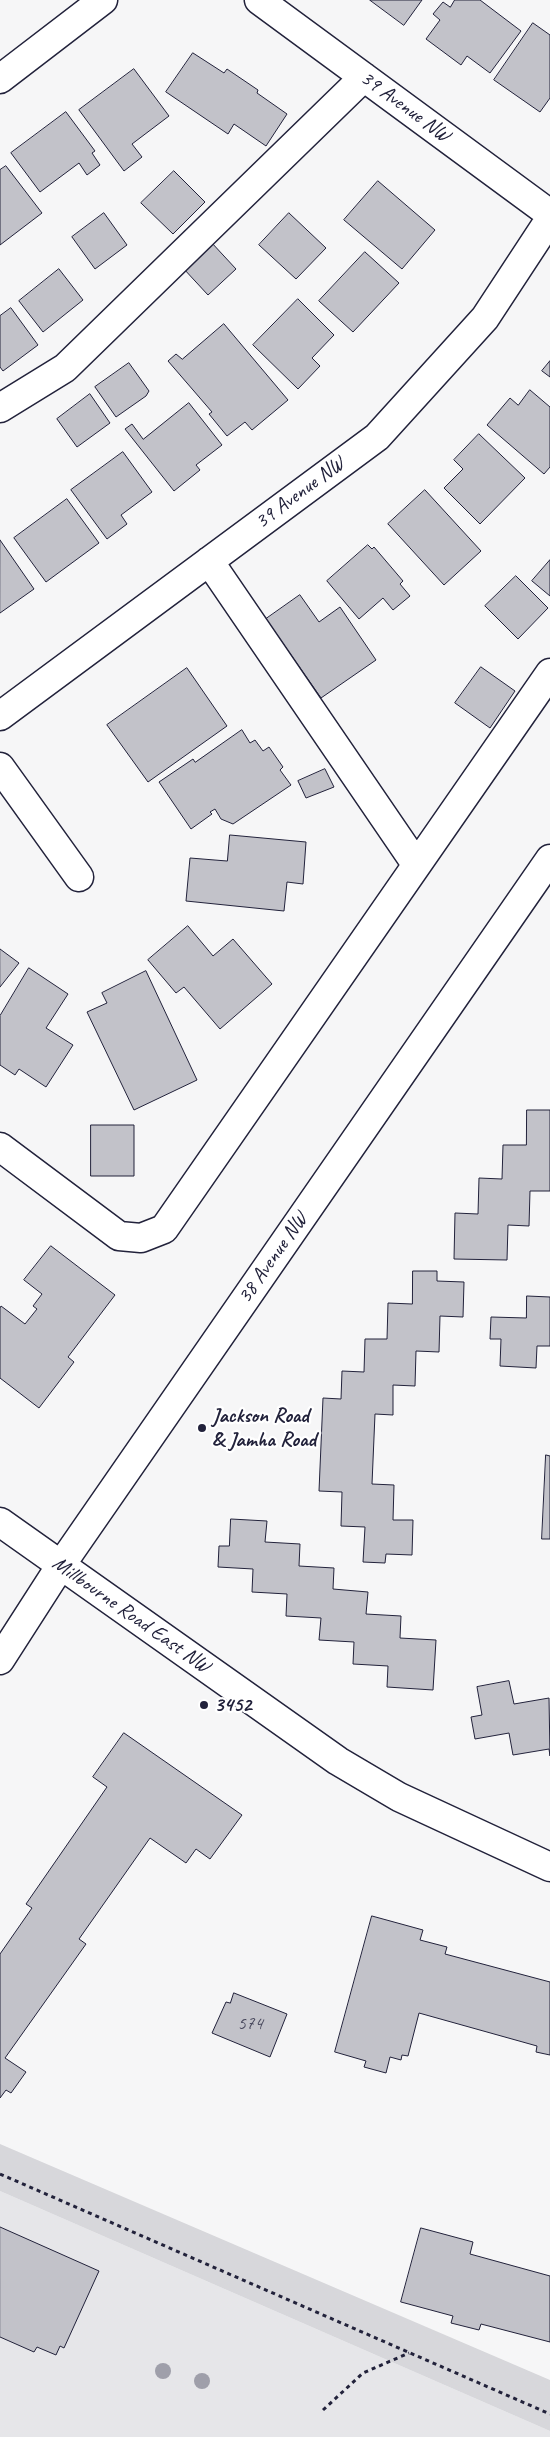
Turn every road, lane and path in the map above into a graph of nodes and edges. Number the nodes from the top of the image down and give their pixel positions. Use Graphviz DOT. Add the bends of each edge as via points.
graph roads {
  1 [pos="103,0"];
  2 [pos="260,0"];
  3 [pos="364,77"];
  4 [pos="0,79"];
  5 [pos="550,214"];
  6 [pos="550,219"];
  7 [pos="0,408"];
  8 [pos="209,561"];
  9 [pos="550,673"];
  10 [pos="0,716"];
  11 [pos="0,767"];
  12 [pos="550,859"];
  13 [pos="416,864"];
  14 [pos="80,877"];
  15 [pos="0,1147"];
  16 [pos="0,1522"];
  17 [pos="61,1565"];
  18 [pos="0,1660"];
  19 [pos="550,1867"];
  20 [pos="0,2174"];
  21 [pos="410,2353"];
  22 [pos="323,2410"];
  23 [pos="550,2414"];
  1 -- 4 [label="street"];
  2 -- 3 [label="street, 39 Avenue NW"];
  3 -- 5 [label="street, 39 Avenue NW"];
  3 -- 7 [label="street" via="65,368"];
  6 -- 8 [label="street, 39 Avenue NW" via="485,318 377,437"];
  8 -- 10 [label="street, 39 Avenue NW"];
  8 -- 13 [label="street"];
  9 -- 13 [label="street"];
  11 -- 14 [label="street"];
  12 -- 17 [label="street, 38 Avenue NW"];
  13 -- 15 [label="street" via="164,1229 141,1238 119,1236"];
  16 -- 17 [label="street, Millbourne Road East NW"];
  17 -- 18 [label="street, 38 Avenue NW"];
  17 -- 19 [label="street, Millbourne Road East NW" via="338,1761 399,1797"];
  20 -- 21 [label="path"];
  21 -- 22 [label="path" via="363,2374"];
  21 -- 23 [label="path"];
}
